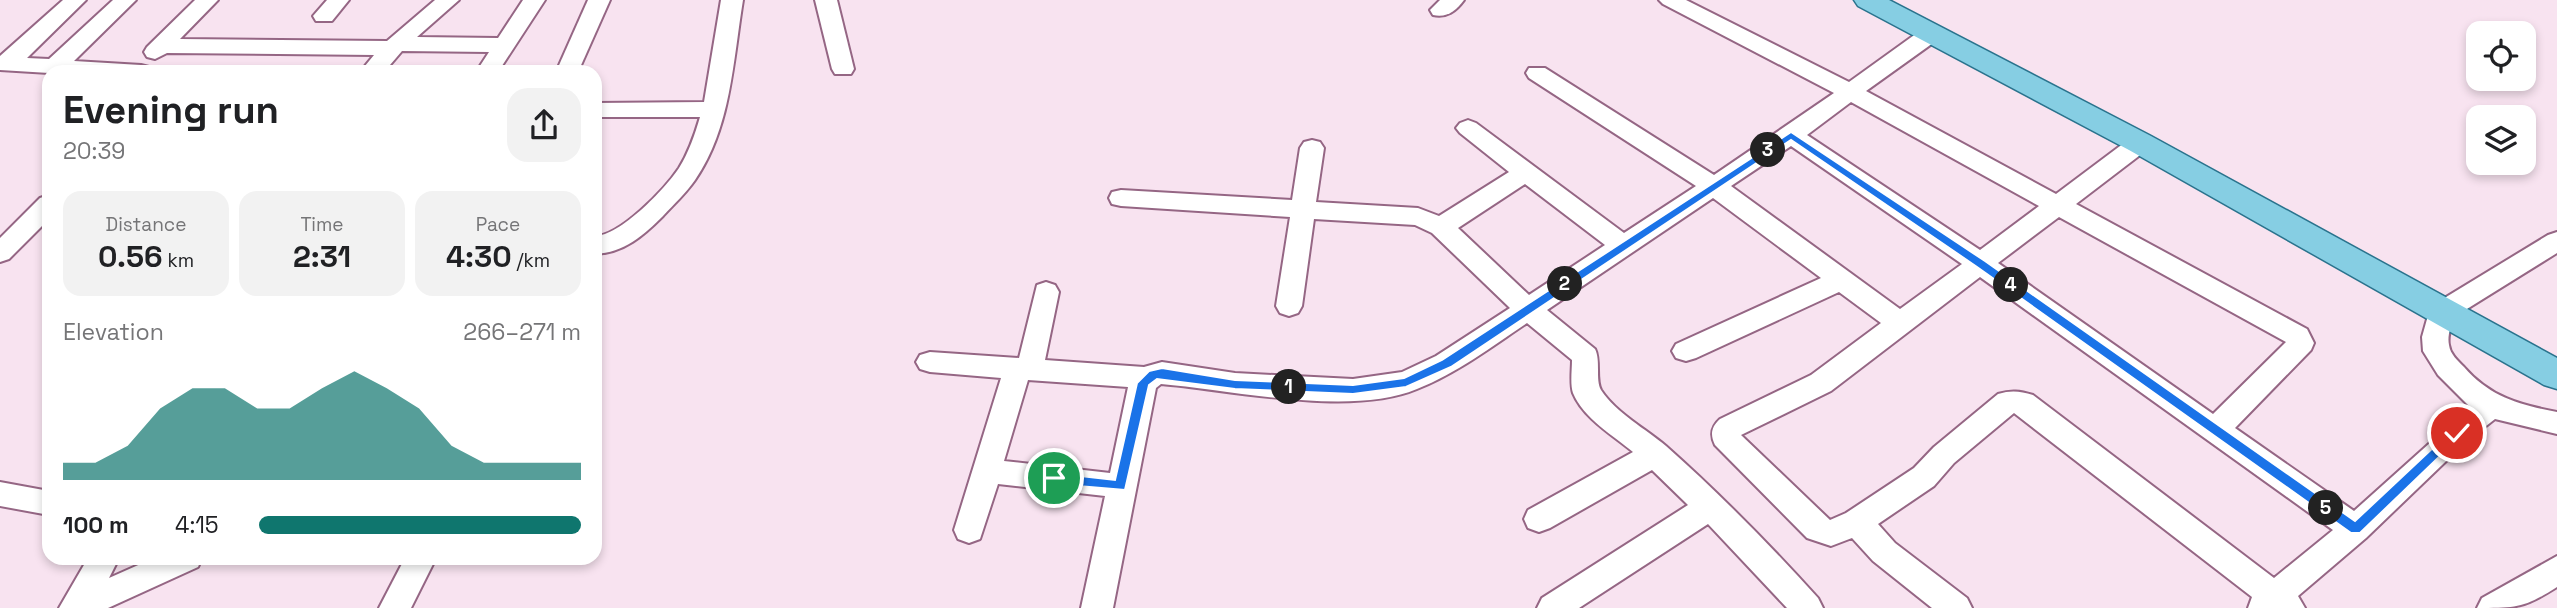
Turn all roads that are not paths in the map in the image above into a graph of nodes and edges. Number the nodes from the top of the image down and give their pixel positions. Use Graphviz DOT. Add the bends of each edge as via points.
graph roads {
  1 [pos="75,0"];
  2 [pos="125,0"];
  3 [pos="207,0"];
  4 [pos="448,0"];
  5 [pos="534,0"];
  6 [pos="599,0"];
  7 [pos="732,0"];
  8 [pos="826,0"];
  9 [pos="1670,0"];
  10 [pos="1868,0"];
  11 [pos="1932,33"];
  12 [pos="502,45"];
  13 [pos="160,46"];
  14 [pos="395,46"];
  15 [pos="4,63"];
  16 [pos="56,65"];
  17 [pos="144,65"];
  18 [pos="378,65"];
  19 [pos="491,65"];
  20 [pos="570,65"];
  21 [pos="843,69"];
  22 [pos="1537,73"];
  23 [pos="1852,93"];
  24 [pos="713,109"];
  25 [pos="602,110"];
  26 [pos="1468,128"];
  27 [pos="1791,135"];
  28 [pos="2140,143"];
  29 [pos="1312,148"];
  30 [pos="1526,172"];
  31 [pos="1714,186"];
  32 [pos="1121,198"];
  33 [pos="2060,206"];
  34 [pos="42,211"];
  35 [pos="1304,211"];
  36 [pos="1441,227"];
  37 [pos="2557,241"];
  38 [pos="602,244"];
  39 [pos="1623,246"];
  40 [pos="0,253"];
  41 [pos="1981,264"];
  42 [pos="1841,280"];
  43 [pos="1046,292"];
  44 [pos="1290,306"];
  45 [pos="1528,309"];
  46 [pos="2442,312"];
  47 [pos="1900,323"];
  48 [pos="1686,351"];
  49 [pos="930,362"];
  50 [pos="1024,368"];
  51 [pos="2557,375"];
  52 [pos="1147,378"];
  53 [pos="2490,407"];
  54 [pos="2557,423"];
  55 [pos="2216,429"];
  56 [pos="1655,454"];
  57 [pos="988,471"];
  58 [pos="1120,486"];
  59 [pos="0,494"];
  60 [pos="42,502"];
  61 [pos="1709,507"];
  62 [pos="1539,519"];
  63 [pos="1857,522"];
  64 [pos="2355,529"];
  65 [pos="968,530"];
  66 [pos="102,565"];
  67 [pos="172,565"];
  68 [pos="417,565"];
  69 [pos="2557,569"];
  70 [pos="91,604"];
  71 [pos="2275,604"];
  72 [pos="395,608"];
  73 [pos="1097,608"];
  74 [pos="1553,608"];
  75 [pos="1807,608"];
  76 [pos="1956,608"];
  77 [pos="2493,608"];
  1 -- 15 [label="street"];
  2 -- 16 [label="street"];
  3 -- 13 [label="street"];
  4 -- 14 [label="street"];
  5 -- 12 [label="street"];
  6 -- 20 [label="street"];
  7 -- 24 [label="street"];
  8 -- 21 [label="street"];
  9 -- 23 [label="street"];
  10 -- 11 [label="main road"];
  11 -- 23 [label="street"];
  11 -- 28 [label="main road"];
  12 -- 14 [label="street"];
  12 -- 19 [label="street"];
  13 -- 14 [label="street"];
  13 -- 17 [label="street"];
  14 -- 18 [label="street"];
  15 -- 16 [label="street"];
  22 -- 31 [label="street"];
  23 -- 27 [label="street"];
  23 -- 33 [label="street"];
  24 -- 25 [label="street"];
  24 -- 38 [label="street" via="688,174 641,224 617,241"];
  26 -- 30 [label="street"];
  27 -- 31 [label="street"];
  27 -- 41 [label="street"];
  28 -- 33 [label="street"];
  28 -- 46 [label="main road"];
  29 -- 35 [label="street"];
  30 -- 36 [label="street"];
  30 -- 39 [label="street"];
  31 -- 39 [label="street"];
  31 -- 42 [label="street"];
  32 -- 35 [label="street"];
  33 -- 41 [label="street"];
  33 -- 55 [label="street" via="2298,336 2301,343"];
  34 -- 40 [label="street"];
  35 -- 36 [label="street" via="1418,217"];
  35 -- 44 [label="street"];
  36 -- 45 [label="street"];
  37 -- 46 [label="street"];
  39 -- 45 [label="street"];
  41 -- 47 [label="street"];
  41 -- 55 [label="street"];
  42 -- 47 [label="street"];
  42 -- 48 [label="street"];
  43 -- 50 [label="street"];
  45 -- 52 [label="street" via="1446,363 1406,382 1353,390 1235,384 1162,373"];
  45 -- 56 [label="street" via="1585,356 1586,391 1602,411"];
  46 -- 51 [label="main road"];
  46 -- 53 [label="street" via="2435,344 2440,358"];
  47 -- 63 [label="street" via="1821,383 1726,431 1730,444 1818,528 1831,533"];
  49 -- 50 [label="street"];
  50 -- 52 [label="street"];
  50 -- 57 [label="street"];
  52 -- 58 [label="street"];
  53 -- 54 [label="street"];
  53 -- 64 [label="street"];
  55 -- 64 [label="street"];
  56 -- 61 [label="street"];
  56 -- 62 [label="street"];
  57 -- 58 [label="street"];
  57 -- 65 [label="street"];
  58 -- 73 [label="street"];
  59 -- 60 [label="street"];
  61 -- 74 [label="street"];
  61 -- 75 [label="street"];
  63 -- 71 [label="street" via="1924,478 1944,455 2008,402 2023,403"];
  63 -- 76 [label="street" via="1884,552"];
  64 -- 71 [label="street"];
  66 -- 70 [label="street"];
  67 -- 70 [label="street"];
  68 -- 72 [label="street"];
  69 -- 77 [label="street"];
}
